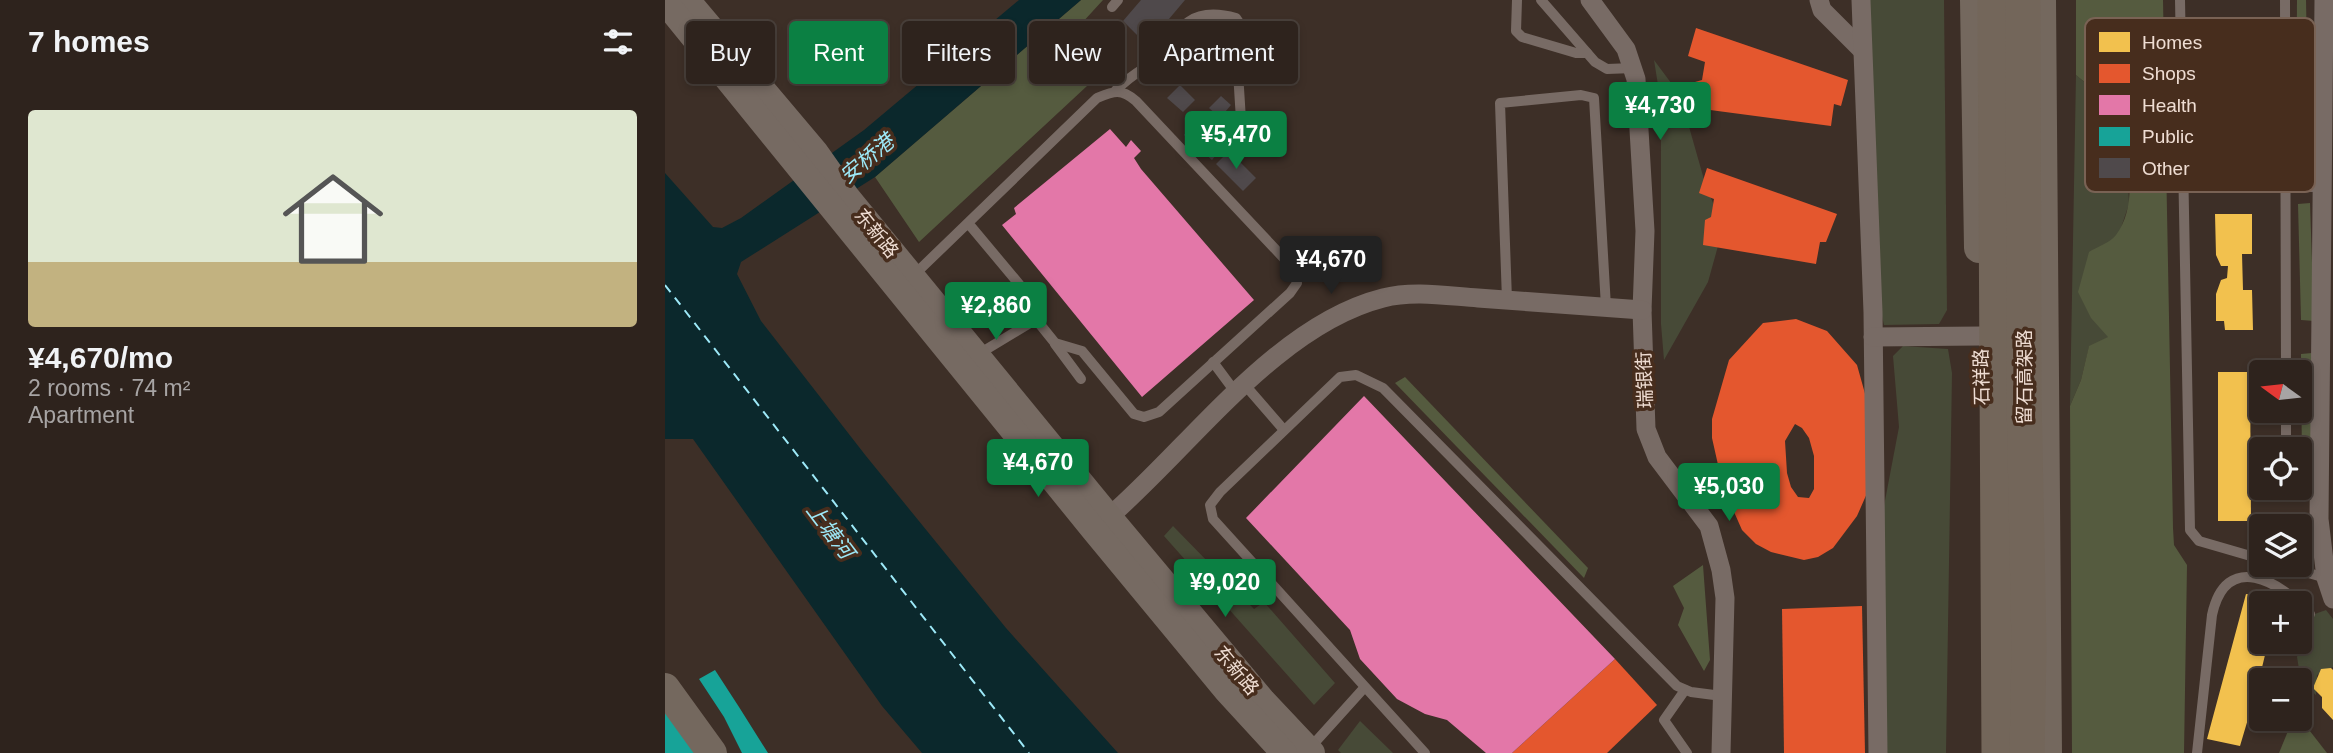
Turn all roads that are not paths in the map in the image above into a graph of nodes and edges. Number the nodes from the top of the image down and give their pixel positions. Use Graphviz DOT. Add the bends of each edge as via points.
graph roads {
  1 [pos="687,0"];
  2 [pos="1517,0"];
  3 [pos="1541,0"];
  4 [pos="1590,0"];
  5 [pos="1819,0"];
  6 [pos="1861,0"];
  7 [pos="1975,0"];
  8 [pos="1995,0"];
  9 [pos="2023,0"];
  10 [pos="2041,0"];
  11 [pos="2181,0"];
  12 [pos="2285,0"];
  13 [pos="2324,0"];
  14 [pos="665,2"];
  15 [pos="2181,18"];
  16 [pos="2285,18"];
  17 [pos="1188,21"];
  18 [pos="1238,21"];
  19 [pos="1861,50"];
  20 [pos="1587,53"];
  21 [pos="1633,68"];
  22 [pos="1139,69"];
  23 [pos="1239,84"];
  24 [pos="1117,90"];
  25 [pos="1241,120"];
  26 [pos="806,158"];
  27 [pos="2315,187"];
  28 [pos="2322,187"];
  29 [pos="2184,192"];
  30 [pos="2285,192"];
  31 [pos="840,204"];
  32 [pos="968,223"];
  33 [pos="913,277"];
  34 [pos="1507,300"];
  35 [pos="1606,307"];
  36 [pos="1642,310"];
  37 [pos="2327,318"];
  38 [pos="1035,320"];
  39 [pos="1980,336"];
  40 [pos="1873,337"];
  41 [pos="1055,343"];
  42 [pos="977,355"];
  43 [pos="2286,360"];
  44 [pos="1213,362"];
  45 [pos="1081,379"];
  46 [pos="1240,389"];
  47 [pos="1284,430"];
  48 [pos="1101,524"];
  49 [pos="2249,556"];
  50 [pos="2312,574"];
  51 [pos="2326,578"];
  52 [pos="2284,591"];
  53 [pos="2333,599"];
  54 [pos="665,688"];
  55 [pos="1364,688"];
  56 [pos="1685,690"];
  57 [pos="1722,696"];
  58 [pos="1301,752"];
  59 [pos="712,753"];
  60 [pos="1425,753"];
  61 [pos="1687,753"];
  62 [pos="1721,753"];
  63 [pos="1878,753"];
  64 [pos="1982,753"];
  65 [pos="1999,753"];
  66 [pos="2027,753"];
  67 [pos="2047,753"];
  68 [pos="2197,753"];
  1 -- 26 [label="main road, 东新路"];
  2 -- 20 [label="lane" via="1516,31 1522,37"];
  3 -- 20 [label="lane"];
  4 -- 21 [label="street, 瑞银街" via="1626,49"];
  5 -- 19 [label="street" via="1822,10"];
  6 -- 19 [label="street"];
  7 -- 39 [label="main road, 石祥路"];
  8 -- 65 [label="highway, 留石高架路"];
  9 -- 66 [label="highway, 留石高架路"];
  10 -- 67 [label="main road"];
  11 -- 15 [label="lane"];
  12 -- 16 [label="lane"];
  13 -- 28 [label="street"];
  14 -- 26 [label="main road, 东新路"];
  17 -- 18 [label="lane" via="1199,15 1222,14"];
  19 -- 40 [label="street"];
  20 -- 21 [label="lane" via="1607,69"];
  21 -- 36 [label="street, 瑞银街" via="1646,231"];
  22 -- 24 [label="lane"];
  23 -- 25 [label="lane"];
  24 -- 32 [label="lane" via="1097,98"];
  24 -- 44 [label="lane" via="1136,101 1294,269 1297,283 1290,293"];
  26 -- 31 [label="main road, 东新路"];
  27 -- 28 [label="lane"];
  28 -- 37 [label="street"];
  29 -- 49 [label="lane" via="2190,530 2199,541"];
  30 -- 43 [label="lane"];
  31 -- 33 [label="main road, 东新路"];
  31 -- 48 [label="main road, 东新路"];
  32 -- 33 [label="lane"];
  32 -- 38 [label="lane" via="1019,284"];
  33 -- 42 [label="main road, 东新路"];
  34 -- 35 [label="street"];
  34 -- 35 [label="lane" via="1500,103 1581,95 1594,98"];
  34 -- 46 [label="street" via="1385,297 1311,330"];
  35 -- 36 [label="street"];
  36 -- 57 [label="street, 瑞银街" via="1646,429 1657,457 1709,526 1721,570 1725,598"];
  37 -- 51 [label="street" via="2319,519"];
  38 -- 41 [label="lane"];
  38 -- 42 [label="lane"];
  39 -- 40 [label="street"];
  39 -- 64 [label="main road, 石祥路" via="1986,701"];
  40 -- 63 [label="street"];
  41 -- 44 [label="lane" via="1083,352 1134,414 1144,417 1159,412"];
  41 -- 45 [label="lane"];
  42 -- 48 [label="main road, 东新路"];
  44 -- 46 [label="lane"];
  46 -- 47 [label="lane"];
  46 -- 48 [label="street"];
  47 -- 55 [label="lane" via="1220,492 1210,505 1213,519"];
  47 -- 56 [label="lane" via="1340,377 1356,375 1383,388 1645,656"];
  48 -- 58 [label="main road, 东新路" via="1227,691"];
  50 -- 51 [label="lane"];
  51 -- 53 [label="street"];
  52 -- 68 [label="lane" via="2261,579 2241,577 2229,581 2216,597"];
  54 -- 59 [label="main road"];
  55 -- 58 [label="lane"];
  55 -- 60 [label="lane"];
  56 -- 57 [label="lane"];
  56 -- 61 [label="lane" via="1664,720"];
  57 -- 62 [label="street, 瑞银街"];
}
